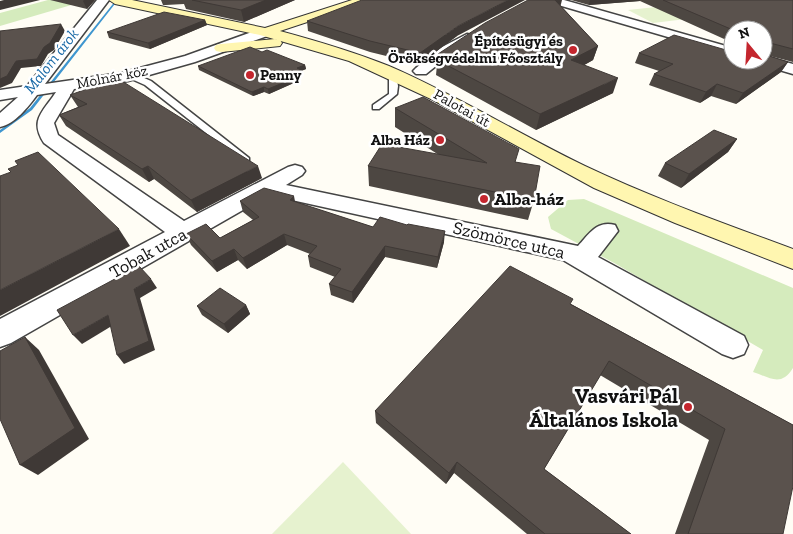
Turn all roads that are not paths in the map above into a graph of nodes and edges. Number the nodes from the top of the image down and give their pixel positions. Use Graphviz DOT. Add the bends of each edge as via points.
graph roads {
  1 [pos="103,0"];
  2 [pos="364,0"];
  3 [pos="552,0"];
  4 [pos="125,1"];
  5 [pos="300,20"];
  6 [pos="230,25"];
  7 [pos="478,31"];
  8 [pos="265,32"];
  9 [pos="311,44"];
  10 [pos="221,48"];
  11 [pos="723,49"];
  12 [pos="773,64"];
  13 [pos="793,69"];
  14 [pos="421,71"];
  15 [pos="392,74"];
  16 [pos="130,76"];
  17 [pos="49,89"];
  18 [pos="0,95"];
  19 [pos="376,107"];
  20 [pos="0,122"];
  21 [pos="246,160"];
  22 [pos="295,171"];
  23 [pos="265,188"];
  24 [pos="606,231"];
  25 [pos="184,233"];
  26 [pos="582,258"];
  27 [pos="793,259"];
  28 [pos="0,334"];
  29 [pos="732,346"];
  1 -- 17 [label="street"];
  2 -- 5 [label="main road"];
  3 -- 11 [label="street"];
  4 -- 6 [label="main road, Palotai út"];
  5 -- 6 [label="main road" via="254,26"];
  5 -- 8 [label="main road"];
  5 -- 9 [label="main road" via="299,30"];
  6 -- 8 [label="main road, Palotai út"];
  6 -- 10 [label="main road" via="231,35"];
  7 -- 14 [label="street"];
  8 -- 9 [label="main road, Palotai út"];
  8 -- 10 [label="street"];
  9 -- 10 [label="main road" via="266,43"];
  9 -- 15 [label="main road, Palotai út"];
  10 -- 16 [label="street, Molnár köz"];
  12 -- 13 [label="street"];
  15 -- 19 [label="lane" via="396,86 393,96"];
  15 -- 27 [label="main road, Palotai út" via="615,189"];
  16 -- 17 [label="street, Molnár köz"];
  16 -- 21 [label="lane" via="148,83"];
  17 -- 18 [label="street, Molnár köz"];
  17 -- 20 [label="street"];
  17 -- 25 [label="street" via="44,123 51,139"];
  22 -- 23 [label="street, Tobak utca"];
  23 -- 25 [label="street, Tobak utca"];
  23 -- 26 [label="street, Szömörce utca" via="555,248"];
  24 -- 26 [label="street"];
  25 -- 28 [label="street, Tobak utca"];
  26 -- 29 [label="street, Szömörce utca"];
}
